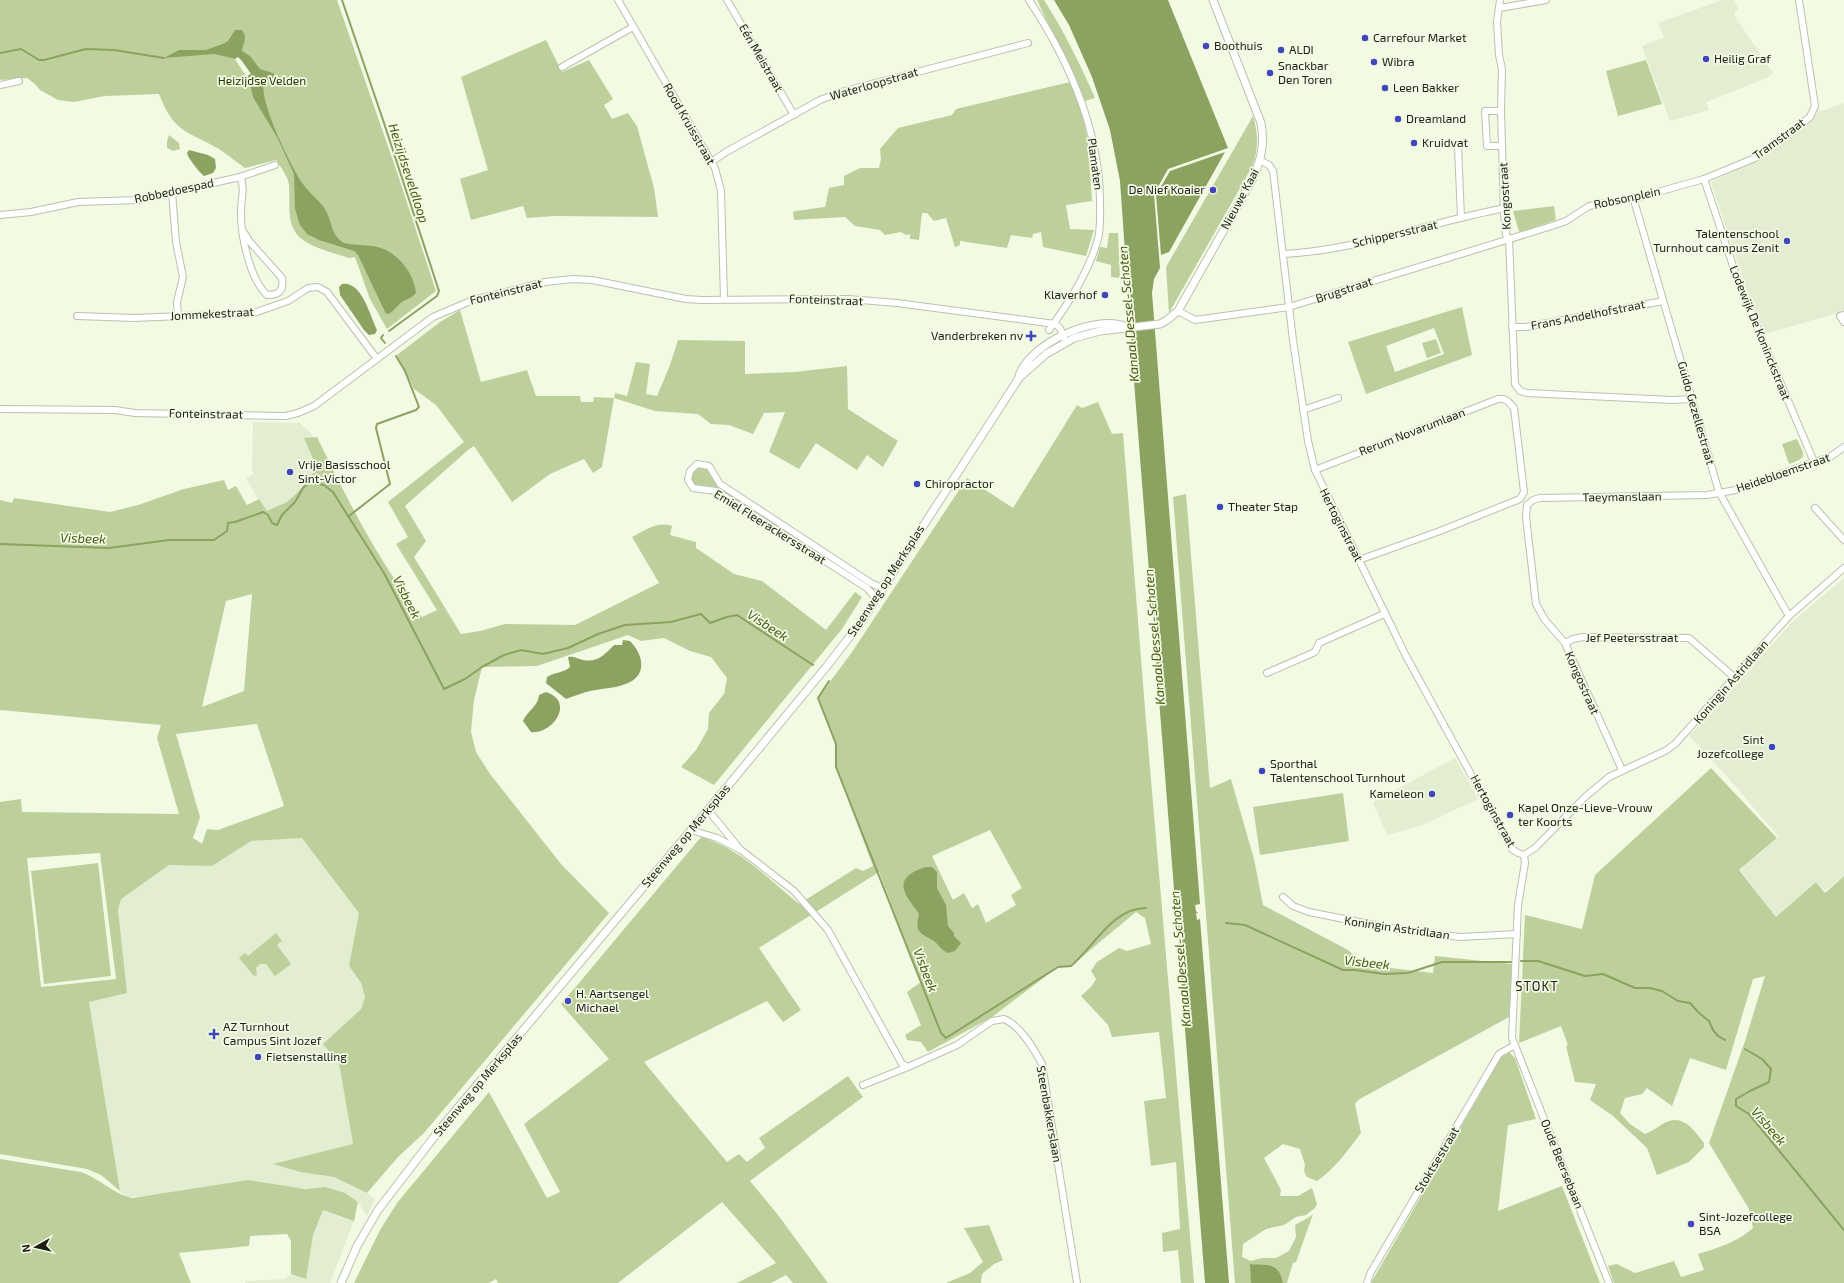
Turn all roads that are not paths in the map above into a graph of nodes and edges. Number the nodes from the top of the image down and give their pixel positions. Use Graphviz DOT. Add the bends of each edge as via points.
graph roads {
  1 [pos="618,0"];
  2 [pos="727,0"];
  3 [pos="1029,0"];
  4 [pos="1213,0"];
  5 [pos="1500,0"];
  6 [pos="1546,0"];
  7 [pos="1799,0"];
  8 [pos="1500,8"];
  9 [pos="634,27"];
  10 [pos="1028,43"];
  11 [pos="562,67"];
  12 [pos="19,81"];
  13 [pos="0,85"];
  14 [pos="1501,110"];
  15 [pos="794,115"];
  16 [pos="1502,146"];
  17 [pos="1458,147"];
  18 [pos="1260,161"];
  19 [pos="710,162"];
  20 [pos="275,165"];
  21 [pos="240,177"];
  22 [pos="1704,179"];
  23 [pos="172,192"];
  24 [pos="1633,197"];
  25 [pos="1505,208"];
  26 [pos="0,216"];
  27 [pos="1461,218"];
  28 [pos="243,232"];
  29 [pos="1509,239"];
  30 [pos="1284,254"];
  31 [pos="724,299"];
  32 [pos="1664,302"];
  33 [pos="1289,307"];
  34 [pos="1178,311"];
  35 [pos="1844,314"];
  36 [pos="77,316"];
  37 [pos="178,316"];
  38 [pos="1844,322"];
  39 [pos="1044,323"];
  40 [pos="1053,324"];
  41 [pos="1155,324"];
  42 [pos="1512,327"];
  43 [pos="1049,330"];
  44 [pos="1064,339"];
  45 [pos="1054,340"];
  46 [pos="1056,347"];
  47 [pos="378,359"];
  48 [pos="1019,378"];
  49 [pos="1338,398"];
  50 [pos="1692,399"];
  51 [pos="0,409"];
  52 [pos="1303,410"];
  53 [pos="1844,447"];
  54 [pos="1814,462"];
  55 [pos="1314,470"];
  56 [pos="1719,492"];
  57 [pos="1527,505"];
  58 [pos="1815,508"];
  59 [pos="1844,540"];
  60 [pos="1359,560"];
  61 [pos="1844,568"];
  62 [pos="882,588"];
  63 [pos="876,598"];
  64 [pos="1384,614"];
  65 [pos="1789,616"];
  66 [pos="1565,643"];
  67 [pos="1267,673"];
  68 [pos="1734,677"];
  69 [pos="1622,770"];
  70 [pos="708,810"];
  71 [pos="691,830"];
  72 [pos="741,850"];
  73 [pos="1524,855"];
  74 [pos="1283,897"];
  75 [pos="1517,934"];
  76 [pos="1515,1045"];
  77 [pos="908,1067"];
  78 [pos="863,1085"];
  79 [pos="341,1283"];
  80 [pos="1077,1283"];
  81 [pos="1367,1283"];
  82 [pos="1609,1283"];
  1 -- 9 [label="street, Rood Kruisstraat"];
  2 -- 15 [label="street, Eén Meistraat"];
  3 -- 40 [label="street, Plamaten" via="1051,36 1083,107 1092,138 1100,192 1098,238 1092,256 1071,298"];
  4 -- 18 [label="street, Nieuwe Kaai" via="1261,124 1263,135"];
  5 -- 8 [label="street, Kongostraat"];
  6 -- 8 [label="street"];
  7 -- 22 [label="street, Tramstraat" via="1815,102 1813,112 1810,117 1755,158"];
  8 -- 14 [label="street, Kongostraat" via="1498,22 1502,69"];
  9 -- 11 [label="street"];
  9 -- 19 [label="street, Rood Kruisstraat"];
  10 -- 15 [label="street, Waterloopstraat" via="841,92 820,100"];
  12 -- 13 [label="street"];
  14 -- 16 [label="street, Kongostraat"];
  14 -- 16 [label="street" via="1485,111 1487,146"];
  15 -- 19 [label="street, Waterloopstraat"];
  16 -- 25 [label="street, Kongostraat"];
  17 -- 27 [label="street"];
  18 -- 30 [label="street, Hertoginstraat" via="1270,165 1273,171"];
  18 -- 34 [label="street, Nieuwe Kaai" via="1246,192"];
  19 -- 31 [label="street, Rood Kruisstraat" via="715,168 721,191"];
  20 -- 21 [label="street, Robbedoespad"];
  21 -- 23 [label="street, Robbedoespad"];
  21 -- 28 [label="street" via="240,215"];
  22 -- 24 [label="street, Robsonplein"];
  22 -- 54 [label="street, Lodewijk De Koninckstraat" via="1742,292"];
  23 -- 26 [label="street, Robbedoespad" via="138,200 78,202"];
  23 -- 37 [label="street" via="176,242 183,277 177,302"];
  24 -- 29 [label="street, Robsonplein" via="1589,206 1566,221"];
  24 -- 32 [label="street, Guido Gezellestraat"];
  25 -- 27 [label="street, Schippersstraat"];
  25 -- 29 [label="street, Kongostraat" via="1506,235"];
  27 -- 30 [label="street, Schippersstraat" via="1353,244"];
  28 -- 28 [label="street" via="248,258 260,289 267,295 276,295 282,289 282,278"];
  29 -- 33 [label="street, Brugstraat"];
  29 -- 42 [label="street, Kongostraat"];
  30 -- 33 [label="street, Hertoginstraat"];
  31 -- 39 [label="street, Fonteinstraat" via="848,299"];
  31 -- 47 [label="street, Fonteinstraat" via="686,299 592,280 568,279 545,282 473,300 446,310"];
  32 -- 42 [label="street, Frans Andelhofstraat" via="1526,327"];
  32 -- 50 [label="street, Guido Gezellestraat"];
  33 -- 34 [label="street, Brugstraat" via="1195,320"];
  33 -- 52 [label="street, Hertoginstraat"];
  34 -- 41 [label="street, Nieuwe Kaai" via="1167,320"];
  35 -- 38 [label="street" via="1840,316"];
  36 -- 37 [label="street, Jommekestraat"];
  37 -- 47 [label="street, Jommekestraat" via="264,311 288,302 308,288 318,287 327,292"];
  39 -- 40 [label="street, Fonteinstraat"];
  39 -- 43 [label="street"];
  40 -- 43 [label="street, Plamaten"];
  40 -- 44 [label="street" via="1058,325"];
  41 -- 44 [label="street, Steenweg op Merksplas" via="1128,327 1106,323"];
  42 -- 50 [label="street, Kongostraat" via="1515,384 1520,391 1665,400"];
  43 -- 45 [label="street"];
  44 -- 45 [label="street, Steenweg op Merksplas"];
  44 -- 46 [label="street, Steenweg op Merksplas"];
  45 -- 46 [label="street"];
  45 -- 48 [label="street, Steenweg op Merksplas" via="1032,357"];
  46 -- 48 [label="street, Steenweg op Merksplas"];
  47 -- 51 [label="street, Fonteinstraat" via="314,406 288,415"];
  48 -- 62 [label="street, Steenweg op Merksplas"];
  49 -- 52 [label="street"];
  50 -- 56 [label="street, Guido Gezellestraat"];
  52 -- 55 [label="street, Hertoginstraat"];
  53 -- 54 [label="street, Heidebloemstraat" via="1830,457"];
  54 -- 56 [label="street, Heidebloemstraat" via="1736,490"];
  55 -- 60 [label="street, Hertoginstraat"];
  55 -- 60 [label="street, Rerum Novarumlaan" via="1498,399 1509,402 1514,408 1524,492 1520,499"];
  56 -- 57 [label="street, Taeymanslaan" via="1707,495 1540,498"];
  56 -- 65 [label="street, Guido Gezellestraat"];
  57 -- 66 [label="street, Kongostraat" via="1526,518 1536,604 1545,620"];
  58 -- 59 [label="street"];
  60 -- 64 [label="street, Hertoginstraat"];
  61 -- 65 [label="street, Koningin Astridlaan"];
  62 -- 63 [label="street, Steenweg op Merksplas"];
  62 -- 63 [label="street, Emiel Fleerackersstraat" via="720,484 709,466 697,464 690,471 688,480 694,488 716,491 867,588"];
  63 -- 70 [label="street, Steenweg op Merksplas" via="827,666"];
  64 -- 67 [label="street" via="1319,643 1315,652"];
  64 -- 73 [label="street, Hertoginstraat" via="1509,844 1518,854"];
  65 -- 68 [label="street, Koningin Astridlaan"];
  66 -- 68 [label="street, Jef Peetersstraat" via="1583,637 1689,638"];
  66 -- 69 [label="street, Kongostraat"];
  68 -- 69 [label="street, Koningin Astridlaan" via="1675,744"];
  69 -- 73 [label="street, Koningin Astridlaan" via="1609,777 1585,797 1535,848"];
  70 -- 71 [label="street, Steenweg op Merksplas"];
  70 -- 72 [label="street"];
  71 -- 72 [label="street" via="717,838"];
  71 -- 79 [label="street, Steenweg op Merksplas" via="441,1128 378,1210 357,1246"];
  72 -- 77 [label="street" via="794,891 828,930 902,1064"];
  73 -- 75 [label="street"];
  74 -- 75 [label="street, Koningin Astridlaan" via="1293,906 1309,912 1384,927 1460,937"];
  75 -- 76 [label="street" via="1512,1038"];
  76 -- 81 [label="street, Stoktsestraat" via="1499,1054 1371,1272"];
  76 -- 82 [label="street, Oude Beersebaan"];
  77 -- 78 [label="street, Steenbakkerslaan"];
  77 -- 80 [label="street, Steenbakkerslaan" via="957,1045 992,1021 1004,1019 1010,1022 1030,1042 1042,1064"];
}
